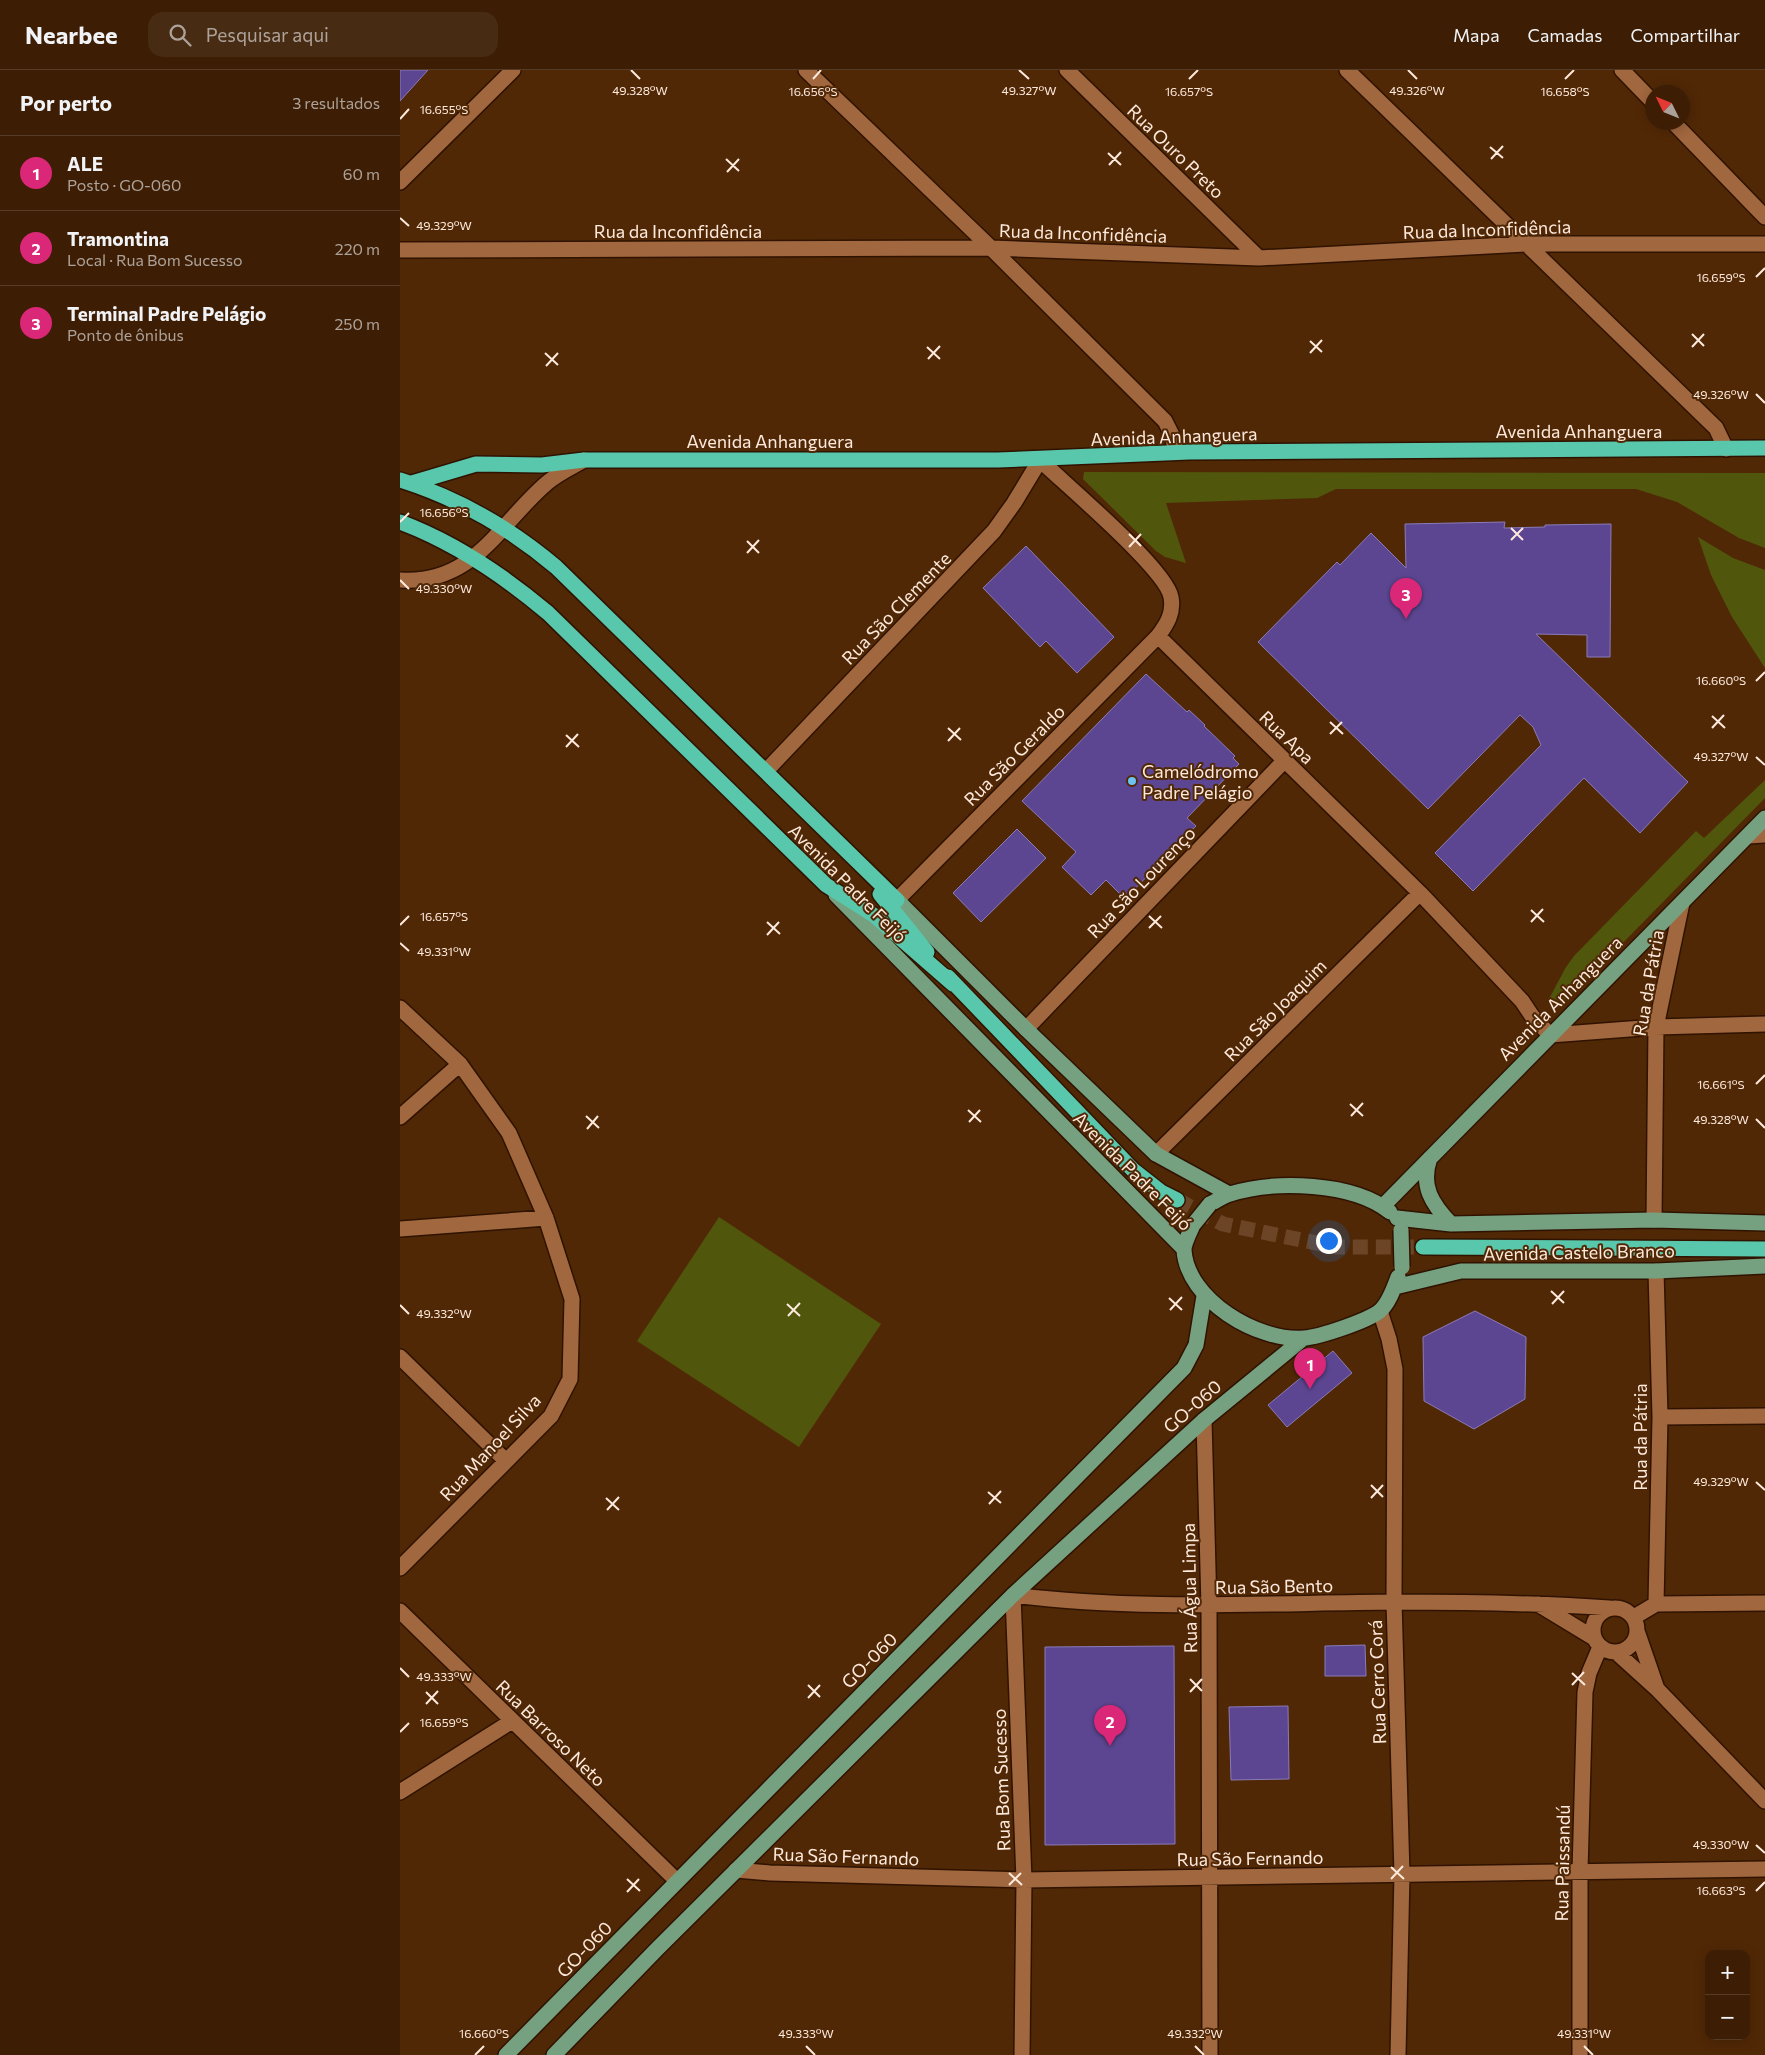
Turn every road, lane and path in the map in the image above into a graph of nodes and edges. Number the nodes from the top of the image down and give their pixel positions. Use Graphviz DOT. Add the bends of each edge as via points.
graph roads {
  1 [pos="513,70"];
  2 [pos="806,70"];
  3 [pos="1067,70"];
  4 [pos="1347,70"];
  5 [pos="1622,70"];
  6 [pos="1645,95"];
  7 [pos="1681,130"];
  8 [pos="400,182"];
  9 [pos="1765,217"];
  10 [pos="1528,244"];
  11 [pos="1765,244"];
  12 [pos="991,248"];
  13 [pos="400,250"];
  14 [pos="1259,258"];
  15 [pos="1765,448"];
  16 [pos="1726,449"];
  17 [pos="1176,452"];
  18 [pos="584,460"];
  19 [pos="1040,460"];
  20 [pos="406,482"];
  21 [pos="400,522"];
  22 [pos="506,528"];
  23 [pos="474,556"];
  24 [pos="400,570"];
  25 [pos="400,580"];
  26 [pos="1158,636"];
  27 [pos="1284,761"];
  28 [pos="766,771"];
  29 [pos="1765,818"];
  30 [pos="1748,836"];
  31 [pos="1765,836"];
  32 [pos="852,856"];
  33 [pos="826,885"];
  34 [pos="1420,893"];
  35 [pos="897,900"];
  36 [pos="1682,903"];
  37 [pos="953,984"];
  38 [pos="400,1008"];
  39 [pos="1765,1024"];
  40 [pos="1656,1027"];
  41 [pos="1026,1029"];
  42 [pos="1550,1035"];
  43 [pos="460,1064"];
  44 [pos="400,1117"];
  45 [pos="1156,1154"];
  46 [pos="1431,1155"];
  47 [pos="1229,1194"];
  48 [pos="1177,1200"];
  49 [pos="1383,1206"];
  50 [pos="546,1218"];
  51 [pos="1654,1220"];
  52 [pos="1765,1223"];
  53 [pos="1399,1224"];
  54 [pos="1451,1224"];
  55 [pos="400,1229"];
  56 [pos="1423,1247"];
  57 [pos="1184,1249"];
  58 [pos="1765,1249"];
  59 [pos="1765,1266"];
  60 [pos="1656,1271"];
  61 [pos="1394,1287"];
  62 [pos="1204,1296"];
  63 [pos="1380,1311"];
  64 [pos="1304,1338"];
  65 [pos="400,1357"];
  66 [pos="1765,1416"];
  67 [pos="1660,1417"];
  68 [pos="1204,1420"];
  69 [pos="506,1461"];
  70 [pos="400,1568"];
  71 [pos="1013,1595"];
  72 [pos="1394,1602"];
  73 [pos="1765,1603"];
  74 [pos="1537,1604"];
  75 [pos="1656,1604"];
  76 [pos="1209,1607"];
  77 [pos="1609,1608"];
  78 [pos="400,1611"];
  79 [pos="1635,1624"];
  80 [pos="1605,1647"];
  81 [pos="1658,1690"];
  82 [pos="512,1721"];
  83 [pos="400,1792"];
  84 [pos="1763,1798"];
  85 [pos="1765,1869"];
  86 [pos="736,1870"];
  87 [pos="1580,1871"];
  88 [pos="1402,1874"];
  89 [pos="1211,1878"];
  90 [pos="1024,1880"];
  91 [pos="676,1881"];
  92 [pos="506,2055"];
  93 [pos="554,2055"];
  94 [pos="1022,2055"];
  95 [pos="1210,2055"];
  96 [pos="1398,2055"];
  97 [pos="1580,2055"];
  1 -- 8 [label="street"];
  2 -- 12 [label="street"];
  3 -- 14 [label="street, Rua Ouro Preto"];
  4 -- 10 [label="street"];
  5 -- 6 [label="street"];
  7 -- 9 [label="street"];
  10 -- 11 [label="street, Rua da Inconfidência"];
  10 -- 14 [label="street, Rua da Inconfidência"];
  10 -- 16 [label="street" via="1716,428"];
  12 -- 13 [label="street, Rua da Inconfidência"];
  12 -- 14 [label="street, Rua da Inconfidência"];
  12 -- 17 [label="street" via="1165,421"];
  15 -- 16 [label="highway, Avenida Anhanguera"];
  16 -- 17 [label="highway, Avenida Anhanguera"];
  17 -- 19 [label="highway, Avenida Anhanguera"];
  18 -- 19 [label="highway, Avenida Anhanguera"];
  18 -- 20 [label="highway, Avenida Anhanguera" via="542,465 476,464"];
  18 -- 22 [label="street" via="548,482"];
  19 -- 26 [label="street" via="1168,587 1172,606 1167,625"];
  19 -- 28 [label="street, Rua São Clemente" via="994,531"];
  20 -- 22 [label="highway, Avenida Anhanguera" via="453,500"];
  21 -- 23 [label="highway"];
  22 -- 23 [label="street"];
  22 -- 28 [label="highway, Avenida Padre Feijó" via="556,567"];
  23 -- 24 [label="street" via="418,570"];
  23 -- 25 [label="street" via="456,569 436,576"];
  23 -- 33 [label="highway, Avenida Padre Feijó" via="548,613"];
  26 -- 27 [label="street, Rua Apa"];
  26 -- 35 [label="street, Rua São Geraldo"];
  27 -- 34 [label="street, Rua Apa"];
  27 -- 41 [label="street, Rua São Lourenço"];
  28 -- 32 [label="highway, Avenida Padre Feijó"];
  29 -- 30 [label="main road, Avenida Anhanguera"];
  30 -- 31 [label="street"];
  30 -- 36 [label="main road, Avenida Anhanguera"];
  32 -- 35 [label="highway, Avenida Padre Feijó"];
  32 -- 37 [label="highway"];
  33 -- 37 [label="highway" via="875,916"];
  33 -- 57 [label="main road, Avenida Padre Feijó"];
  34 -- 42 [label="street, Rua Apa"];
  34 -- 45 [label="street, Rua São Joaquim"];
  35 -- 41 [label="main road, Avenida Padre Feijó"];
  36 -- 40 [label="street, Rua da Pátria"];
  36 -- 42 [label="main road, Avenida Anhanguera"];
  37 -- 48 [label="highway" via="1133,1170"];
  38 -- 43 [label="street, Rua Manoel Silva"];
  39 -- 40 [label="street"];
  40 -- 42 [label="street"];
  40 -- 51 [label="street, Rua da Pátria"];
  41 -- 45 [label="main road, Avenida Padre Feijó"];
  42 -- 46 [label="main road, Avenida Anhanguera"];
  43 -- 44 [label="street"];
  43 -- 50 [label="street, Rua Manoel Silva" via="509,1133"];
  45 -- 47 [label="main road, Avenida Padre Feijó"];
  46 -- 49 [label="main road, Avenida Anhanguera"];
  46 -- 54 [label="main road" via="1425,1183 1436,1208"];
  47 -- 49 [label="main road" via="1264,1187 1317,1187 1338,1189"];
  47 -- 57 [label="main road, bridge" via="1210,1204 1193,1225"];
  49 -- 53 [label="main road"];
  50 -- 55 [label="street"];
  50 -- 69 [label="street, Rua Manoel Silva" via="572,1299 570,1379 551,1416"];
  51 -- 52 [label="main road, Avenida Castelo Branco"];
  51 -- 54 [label="main road, Avenida Castelo Branco"];
  53 -- 54 [label="main road, Avenida Castelo Branco"];
  53 -- 61 [label="main road, bridge" via="1402,1267"];
  56 -- 58 [label="highway, Avenida Castelo Branco"];
  57 -- 62 [label="main road" via="1190,1274"];
  59 -- 60 [label="main road, Avenida Castelo Branco"];
  60 -- 61 [label="main road, Avenida Castelo Branco" via="1461,1271"];
  60 -- 67 [label="street, Rua da Pátria"];
  61 -- 63 [label="main road"];
  62 -- 64 [label="main road" via="1229,1316 1252,1327"];
  62 -- 91 [label="main road, GO-060 / GO-060" via="1196,1345 1184,1368"];
  63 -- 64 [label="main road, GO-060" via="1342,1328"];
  63 -- 72 [label="street, Rua Cerro Corá" via="1396,1369"];
  64 -- 68 [label="main road, GO-060 / GO-060"];
  65 -- 69 [label="street"];
  66 -- 67 [label="street"];
  67 -- 75 [label="street, Rua da Pátria"];
  68 -- 71 [label="main road, GO-060 / GO-060"];
  68 -- 76 [label="street, Rua Água Limpa"];
  69 -- 70 [label="street, Rua Manoel Silva"];
  71 -- 76 [label="street, Rua São Bento"];
  71 -- 86 [label="main road, GO-060 / GO-060"];
  71 -- 90 [label="street, Rua Bom Sucesso"];
  72 -- 74 [label="street, Rua São Bento"];
  72 -- 76 [label="street, Rua São Bento"];
  72 -- 88 [label="street, Rua Cerro Corá"];
  73 -- 75 [label="street"];
  74 -- 77 [label="street, Rua São Bento"];
  74 -- 80 [label="street"];
  75 -- 79 [label="street"];
  76 -- 89 [label="street, Rua Água Limpa"];
  77 -- 79 [label="street" via="1627,1611"];
  77 -- 80 [label="street" via="1598,1614 1593,1626"];
  78 -- 82 [label="street, Rua Barroso Neto"];
  79 -- 80 [label="street" via="1634,1642"];
  79 -- 81 [label="street"];
  80 -- 81 [label="street"];
  80 -- 87 [label="street, Rua Paissandú" via="1589,1673 1585,1692"];
  81 -- 84 [label="street"];
  82 -- 83 [label="street"];
  82 -- 91 [label="street, Rua Barroso Neto"];
  85 -- 87 [label="street, Rua São Fernando"];
  86 -- 90 [label="street, Rua São Fernando"];
  86 -- 93 [label="main road, GO-060 / GO-060"];
  87 -- 88 [label="street, Rua São Fernando"];
  87 -- 97 [label="street, Rua Paissandú"];
  88 -- 89 [label="street, Rua São Fernando"];
  88 -- 96 [label="street, Rua Cerro Corá"];
  89 -- 90 [label="street, Rua São Fernando"];
  89 -- 95 [label="street, Rua Água Limpa"];
  90 -- 94 [label="street, Rua Bom Sucesso"];
  91 -- 92 [label="main road, GO-060 / GO-060"];
}
